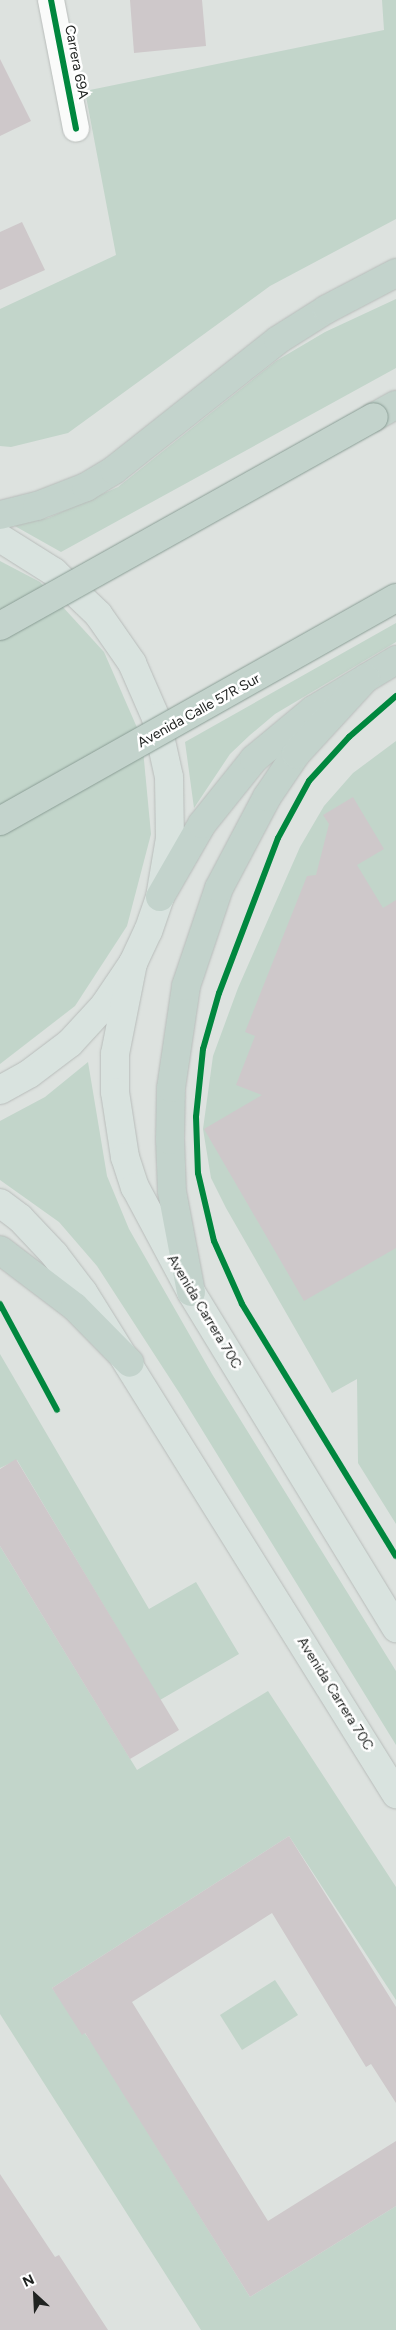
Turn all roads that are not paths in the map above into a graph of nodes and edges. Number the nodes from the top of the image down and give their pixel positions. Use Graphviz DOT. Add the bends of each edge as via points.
graph roads {
  1 [pos="51,0"];
  2 [pos="76,128"];
  3 [pos="396,273"];
  4 [pos="385,411"];
  5 [pos="0,515"];
  6 [pos="0,538"];
  7 [pos="396,598"];
  8 [pos="0,626"];
  9 [pos="396,660"];
  10 [pos="366,678"];
  11 [pos="0,821"];
  12 [pos="160,897"];
  13 [pos="133,963"];
  14 [pos="0,1090"];
  15 [pos="0,1203"];
  16 [pos="0,1250"];
  17 [pos="191,1292"];
  18 [pos="130,1363"];
  19 [pos="396,1628"];
  20 [pos="396,1794"];
  1 -- 2 [label="street, Carrera 69A"];
  3 -- 5 [label="highway" via="327,309 278,340 114,470 78,490 37,506"];
  4 -- 8 [label="highway, bridge"];
  6 -- 12 [label="main road" via="54,572 98,614 132,663 156,718 169,777 170,838"];
  7 -- 11 [label="highway, Avenida Calle 57R Sur, bridge"];
  9 -- 10 [label="highway"];
  10 -- 12 [label="highway" via="313,710 254,760 202,824"];
  10 -- 17 [label="highway" via="296,754 258,812 219,888 186,986 173,1071 170,1140 176,1217"];
  12 -- 13 [label="main road"];
  13 -- 14 [label="main road" via="104,1006 70,1043 29,1074"];
  13 -- 17 [label="main road, Avenida Carrera 70C" via="116,1054 115,1092 124,1157 152,1223"];
  15 -- 18 [label="main road, Avenida Carrera 70C" via="20,1218 54,1254"];
  16 -- 18 [label="highway" via="75,1307"];
  17 -- 19 [label="main road, Avenida Carrera 70C"];
  18 -- 20 [label="main road, Avenida Carrera 70C"];
}
